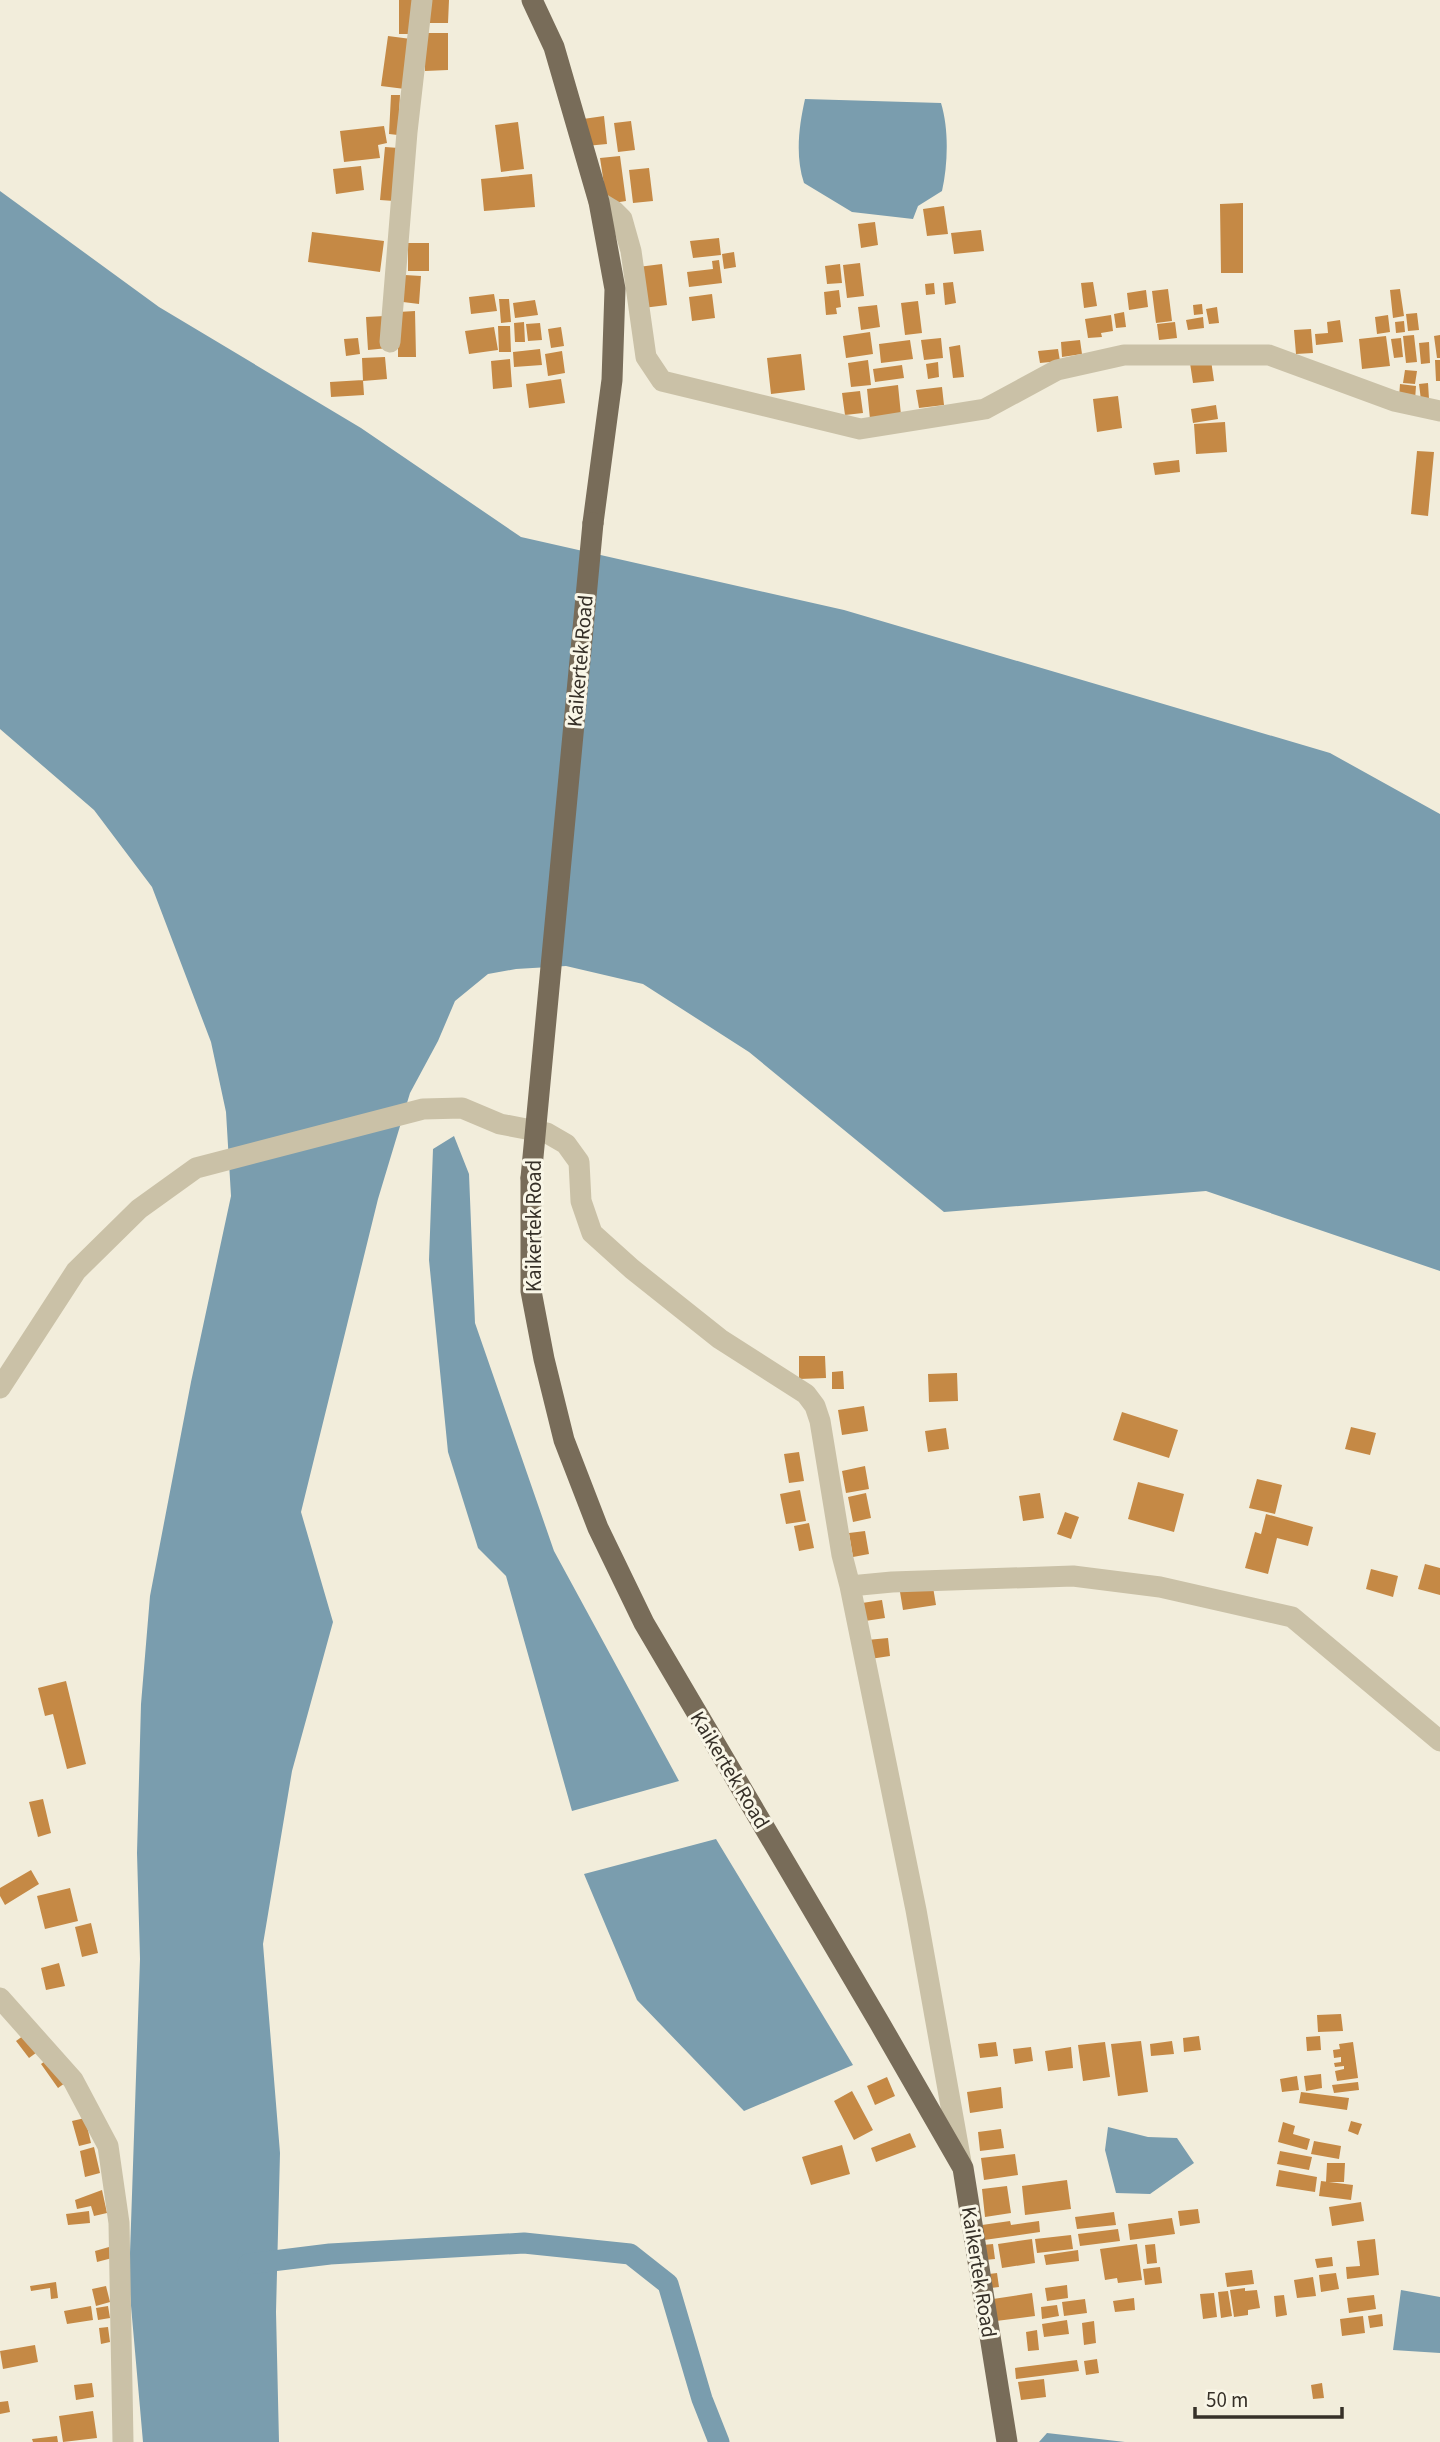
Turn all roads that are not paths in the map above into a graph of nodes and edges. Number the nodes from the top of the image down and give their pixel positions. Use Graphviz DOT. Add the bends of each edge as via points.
graph roads {
  1 [pos="422,0"];
  2 [pos="532,0"];
  3 [pos="599,202"];
  4 [pos="390,342"];
  5 [pos="1440,411"];
  6 [pos="0,1388"];
  7 [pos="850,1586"];
  8 [pos="1440,1741"];
  9 [pos="0,1998"];
  10 [pos="962,2168"];
  11 [pos="123,2442"];
  12 [pos="1007,2442"];
  1 -- 4 [label="street"];
  2 -- 3 [label="main road, Kaikertek Road" via="554,47"];
  3 -- 5 [label="street" via="622,219 646,357 662,380 860,429 985,409 1057,370 1124,355 1269,355 1394,401"];
  3 -- 10 [label="main road, Kaikertek Road, bridge" via="615,289 612,380 593,523 531,1178 531,1291 564,1440 598,1528 644,1623"];
  6 -- 7 [label="street" via="76,1271 139,1209 196,1168 423,1109 462,1108 500,1124 547,1133 566,1144 579,1162 581,1201 592,1233 720,1339 806,1394 816,1406"];
  7 -- 8 [label="street" via="1073,1576 1160,1587 1292,1617"];
  7 -- 10 [label="street" via="916,1910"];
  9 -- 11 [label="street" via="73,2080 108,2146 119,2223"];
  10 -- 12 [label="main road, Kaikertek Road"];
}
